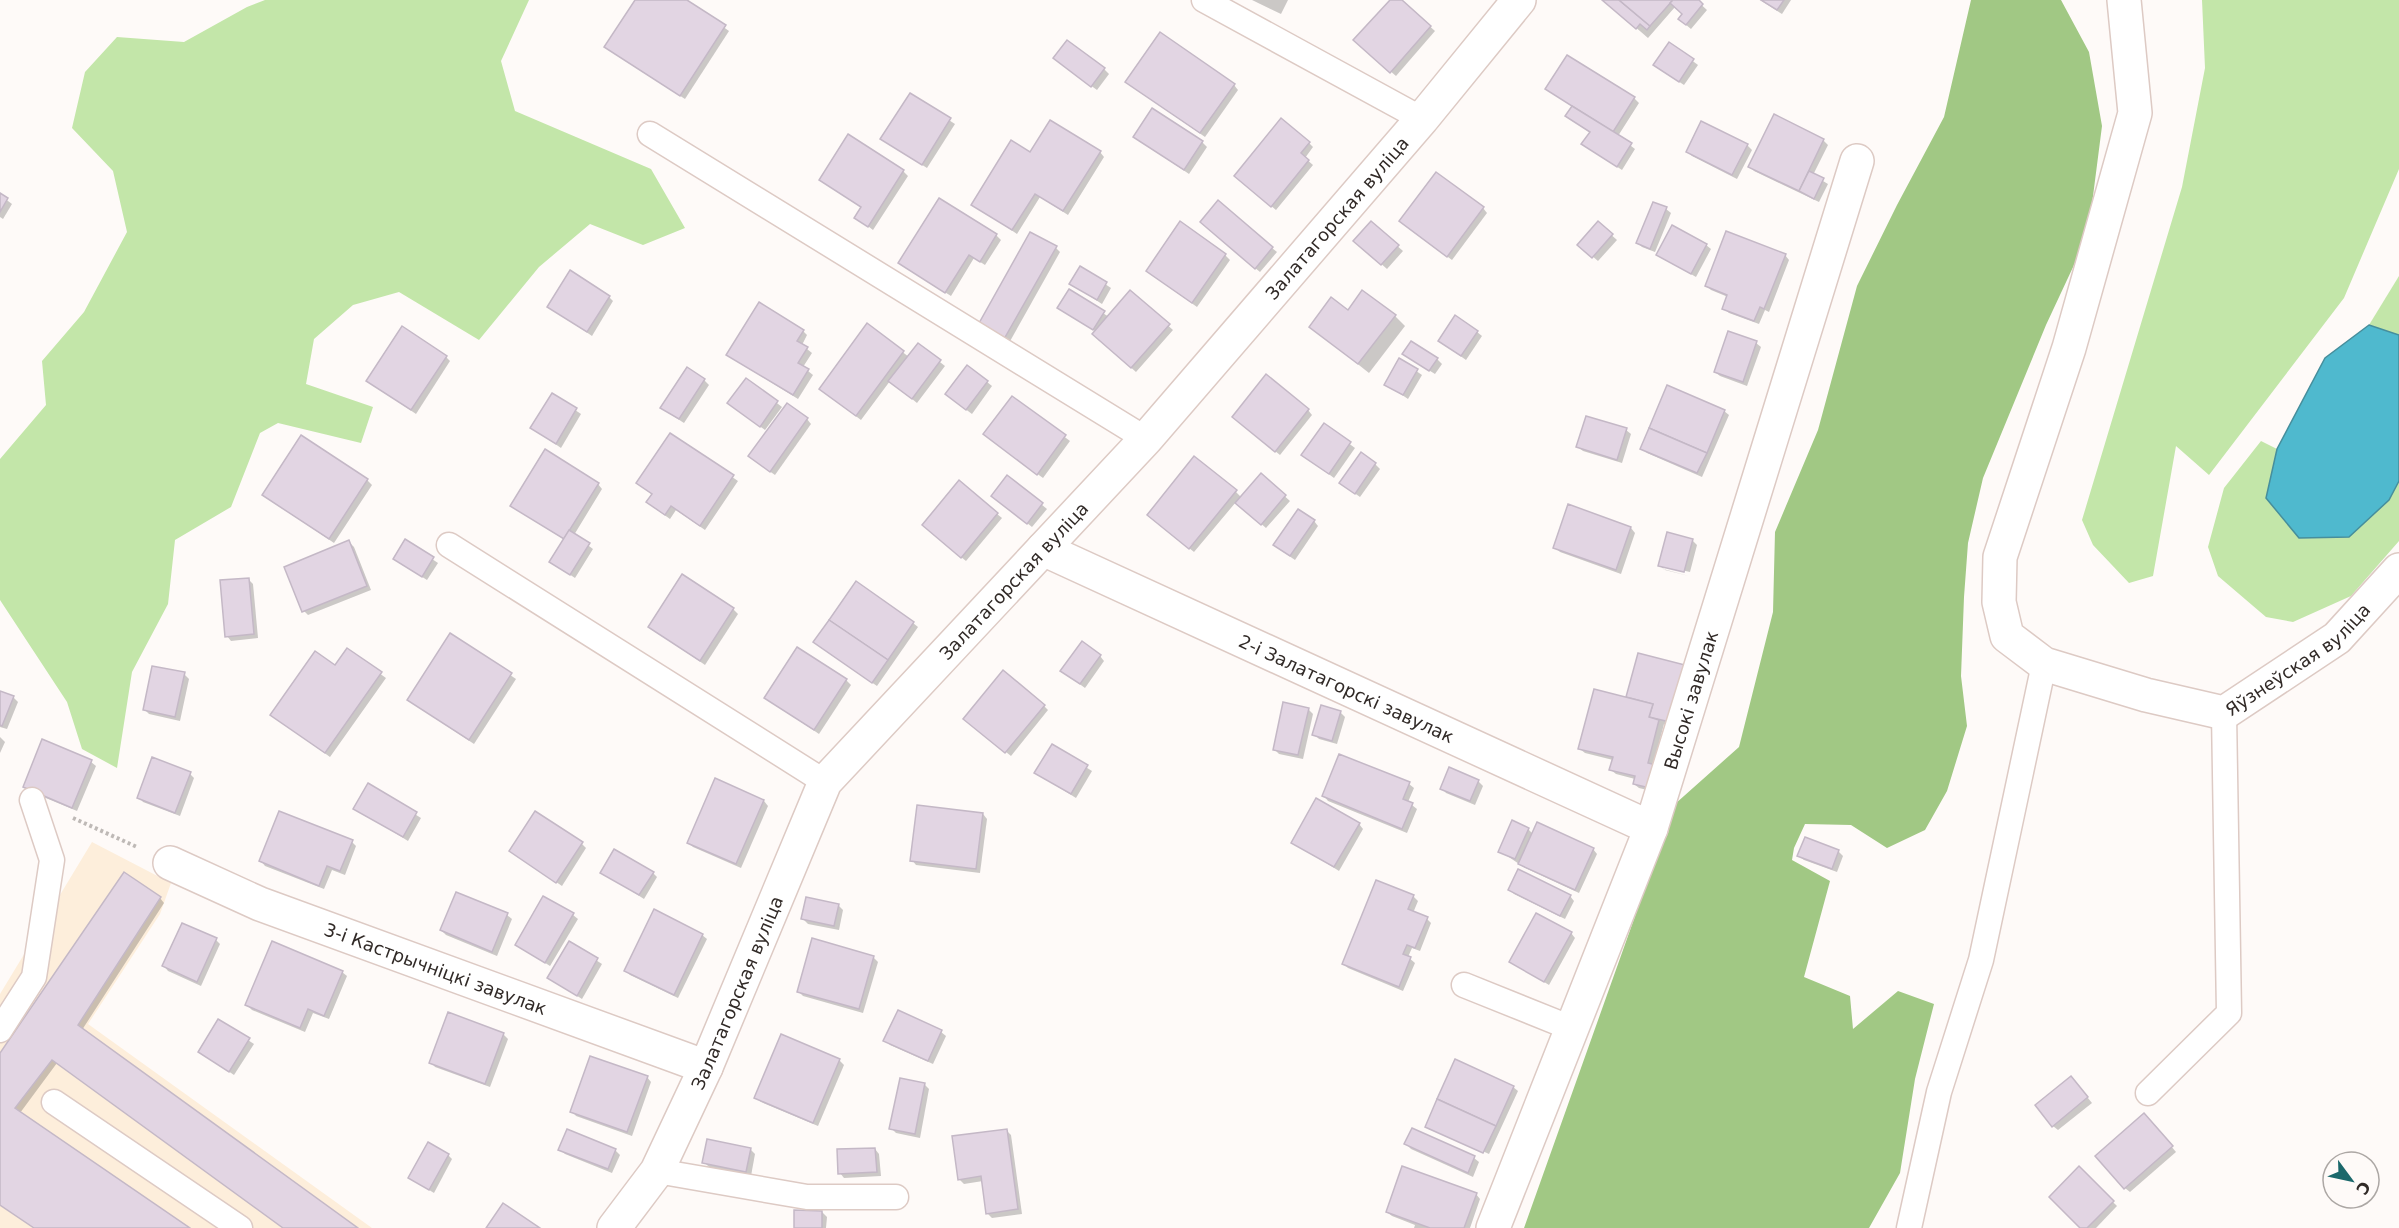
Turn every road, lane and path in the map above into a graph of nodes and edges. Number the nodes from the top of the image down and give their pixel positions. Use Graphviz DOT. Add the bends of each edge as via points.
graph roads {
  1 [pos="1204,0"];
  2 [pos="1519,0"];
  3 [pos="2124,0"];
  4 [pos="1422,119"];
  5 [pos="650,134"];
  6 [pos="1857,161"];
  7 [pos="1146,439"];
  8 [pos="449,545"];
  9 [pos="1043,549"];
  10 [pos="2399,570"];
  11 [pos="2044,664"];
  12 [pos="2224,713"];
  13 [pos="825,782"];
  14 [pos="32,800"];
  15 [pos="1651,828"];
  16 [pos="170,863"];
  17 [pos="1464,985"];
  18 [pos="1571,1028"];
  19 [pos="0,1030"];
  20 [pos="706,1067"];
  21 [pos="2148,1093"];
  22 [pos="54,1102"];
  23 [pos="657,1171"];
  24 [pos="896,1197"];
  25 [pos="240,1228"];
  26 [pos="614,1228"];
  27 [pos="1493,1228"];
  28 [pos="1909,1228"];
  1 -- 4 [label="lane"];
  2 -- 4 [label="street, Залатагорская вуліца"];
  3 -- 11 [label="street" via="2134,112 2069,348 2000,557 1999,602 2007,636"];
  4 -- 7 [label="street, Залатагорская вуліца"];
  5 -- 7 [label="lane"];
  6 -- 15 [label="street, Высокі завулак"];
  7 -- 9 [label="street, Залатагорская вуліца"];
  8 -- 13 [label="lane"];
  9 -- 13 [label="street, Залатагорская вуліца"];
  9 -- 15 [label="street, 2-і Залатагорскі завулак"];
  10 -- 12 [label="street, Яўзнеўская вуліца" via="2337,638"];
  11 -- 12 [label="street, Яўзнеўская вуліца" via="2146,695"];
  11 -- 28 [label="lane" via="1981,960 1939,1092"];
  12 -- 21 [label="lane" via="2229,1013"];
  13 -- 20 [label="street, Залатагорская вуліца"];
  14 -- 16 [label="path"];
  14 -- 19 [label="lane" via="52,860 34,976"];
  15 -- 18 [label="street, Высокі завулак"];
  16 -- 20 [label="street, 3-і Кастрычніцкі завулак" via="260,904"];
  17 -- 18 [label="lane"];
  18 -- 27 [label="street, Высокі завулак"];
  20 -- 23 [label="street, Залатагорская вуліца"];
  22 -- 25 [label="lane"];
  23 -- 24 [label="lane" via="807,1197"];
  23 -- 26 [label="street, Залатагорская вуліца"];
}
